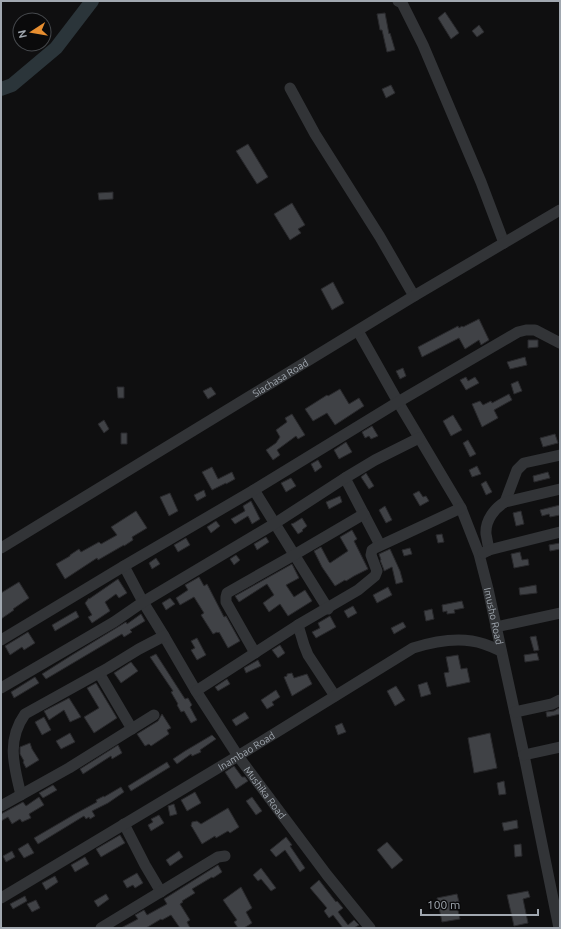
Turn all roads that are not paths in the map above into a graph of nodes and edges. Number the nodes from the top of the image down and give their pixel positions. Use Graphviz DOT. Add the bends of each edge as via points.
graph roads {
  1 [pos="398,1"];
  2 [pos="290,88"];
  3 [pos="560,210"];
  4 [pos="504,243"];
  5 [pos="414,296"];
  6 [pos="358,331"];
  7 [pos="560,343"];
  8 [pos="398,402"];
  9 [pos="420,438"];
  10 [pos="560,455"];
  11 [pos="345,478"];
  12 [pos="560,489"];
  13 [pos="254,490"];
  14 [pos="506,502"];
  15 [pos="461,508"];
  16 [pos="364,514"];
  17 [pos="274,524"];
  18 [pos="560,532"];
  19 [pos="380,545"];
  20 [pos="1,548"];
  21 [pos="484,552"];
  22 [pos="294,556"];
  23 [pos="124,566"];
  24 [pos="143,602"];
  25 [pos="328,609"];
  26 [pos="560,613"];
  27 [pos="298,625"];
  28 [pos="496,627"];
  29 [pos="164,636"];
  30 [pos="1,640"];
  31 [pos="501,650"];
  32 [pos="255,653"];
  33 [pos="99,673"];
  34 [pos="1,688"];
  35 [pos="196,691"];
  36 [pos="335,696"];
  37 [pos="560,700"];
  38 [pos="515,712"];
  39 [pos="154,715"];
  40 [pos="132,729"];
  41 [pos="560,747"];
  42 [pos="524,755"];
  43 [pos="238,756"];
  44 [pos="21,796"];
  45 [pos="1,806"];
  46 [pos="124,824"];
  47 [pos="225,856"];
  48 [pos="161,892"];
  49 [pos="556,892"];
  50 [pos="1,898"];
  51 [pos="101,928"];
  52 [pos="370,928"];
  53 [pos="559,928"];
  1 -- 4 [label="street" via="402,3 423,45"];
  2 -- 5 [label="street" via="315,134"];
  3 -- 4 [label="street, Siachasa Road"];
  4 -- 5 [label="street, Siachasa Road"];
  5 -- 6 [label="street, Siachasa Road"];
  6 -- 8 [label="street, Imusho Road"];
  6 -- 20 [label="street, Siachasa Road"];
  7 -- 8 [label="street" via="535,330 518,332"];
  8 -- 9 [label="street, Imusho Road"];
  8 -- 13 [label="street"];
  9 -- 11 [label="street"];
  9 -- 15 [label="street, Imusho Road"];
  10 -- 14 [label="street" via="524,463 517,470"];
  11 -- 16 [label="street"];
  11 -- 17 [label="street"];
  12 -- 14 [label="street"];
  13 -- 17 [label="street"];
  13 -- 23 [label="street"];
  14 -- 21 [label="street" via="498,506 491,516"];
  15 -- 19 [label="street"];
  15 -- 21 [label="street, Imusho Road"];
  16 -- 19 [label="street"];
  16 -- 22 [label="street"];
  17 -- 22 [label="street"];
  17 -- 24 [label="street"];
  18 -- 21 [label="street"];
  19 -- 25 [label="street" via="372,550 371,555 377,571 375,576"];
  21 -- 28 [label="street, Imusho Road"];
  22 -- 25 [label="street"];
  22 -- 32 [label="street" via="228,593 226,597 226,602"];
  23 -- 24 [label="street, Mushika Road"];
  23 -- 30 [label="street"];
  24 -- 29 [label="street, Mushika Road"];
  24 -- 34 [label="street" via="114,622"];
  25 -- 27 [label="street"];
  26 -- 28 [label="street"];
  27 -- 32 [label="street"];
  27 -- 36 [label="street" via="308,655"];
  28 -- 31 [label="street, Imusho Road"];
  29 -- 33 [label="street"];
  29 -- 35 [label="street, Mushika Road"];
  31 -- 36 [label="street, Inambao Road" via="482,643 462,640 427,643 413,648"];
  31 -- 38 [label="street, Imusho Road"];
  32 -- 35 [label="street"];
  33 -- 40 [label="street"];
  33 -- 44 [label="street" via="25,714 19,723 13,747"];
  35 -- 43 [label="street, Mushika Road"];
  36 -- 43 [label="street, Inambao Road"];
  37 -- 38 [label="street"];
  38 -- 42 [label="street, Imusho Road"];
  39 -- 40 [label="street"];
  40 -- 44 [label="street"];
  41 -- 42 [label="street"];
  42 -- 49 [label="street, Imusho Road"];
  43 -- 46 [label="street, Inambao Road"];
  43 -- 52 [label="street, Mushika Road"];
  44 -- 45 [label="street"];
  46 -- 48 [label="street"];
  46 -- 50 [label="street, Inambao Road"];
  47 -- 48 [label="street" via="218,857"];
  48 -- 51 [label="street"];
  49 -- 53 [label="street, Imusho Road"];
}
